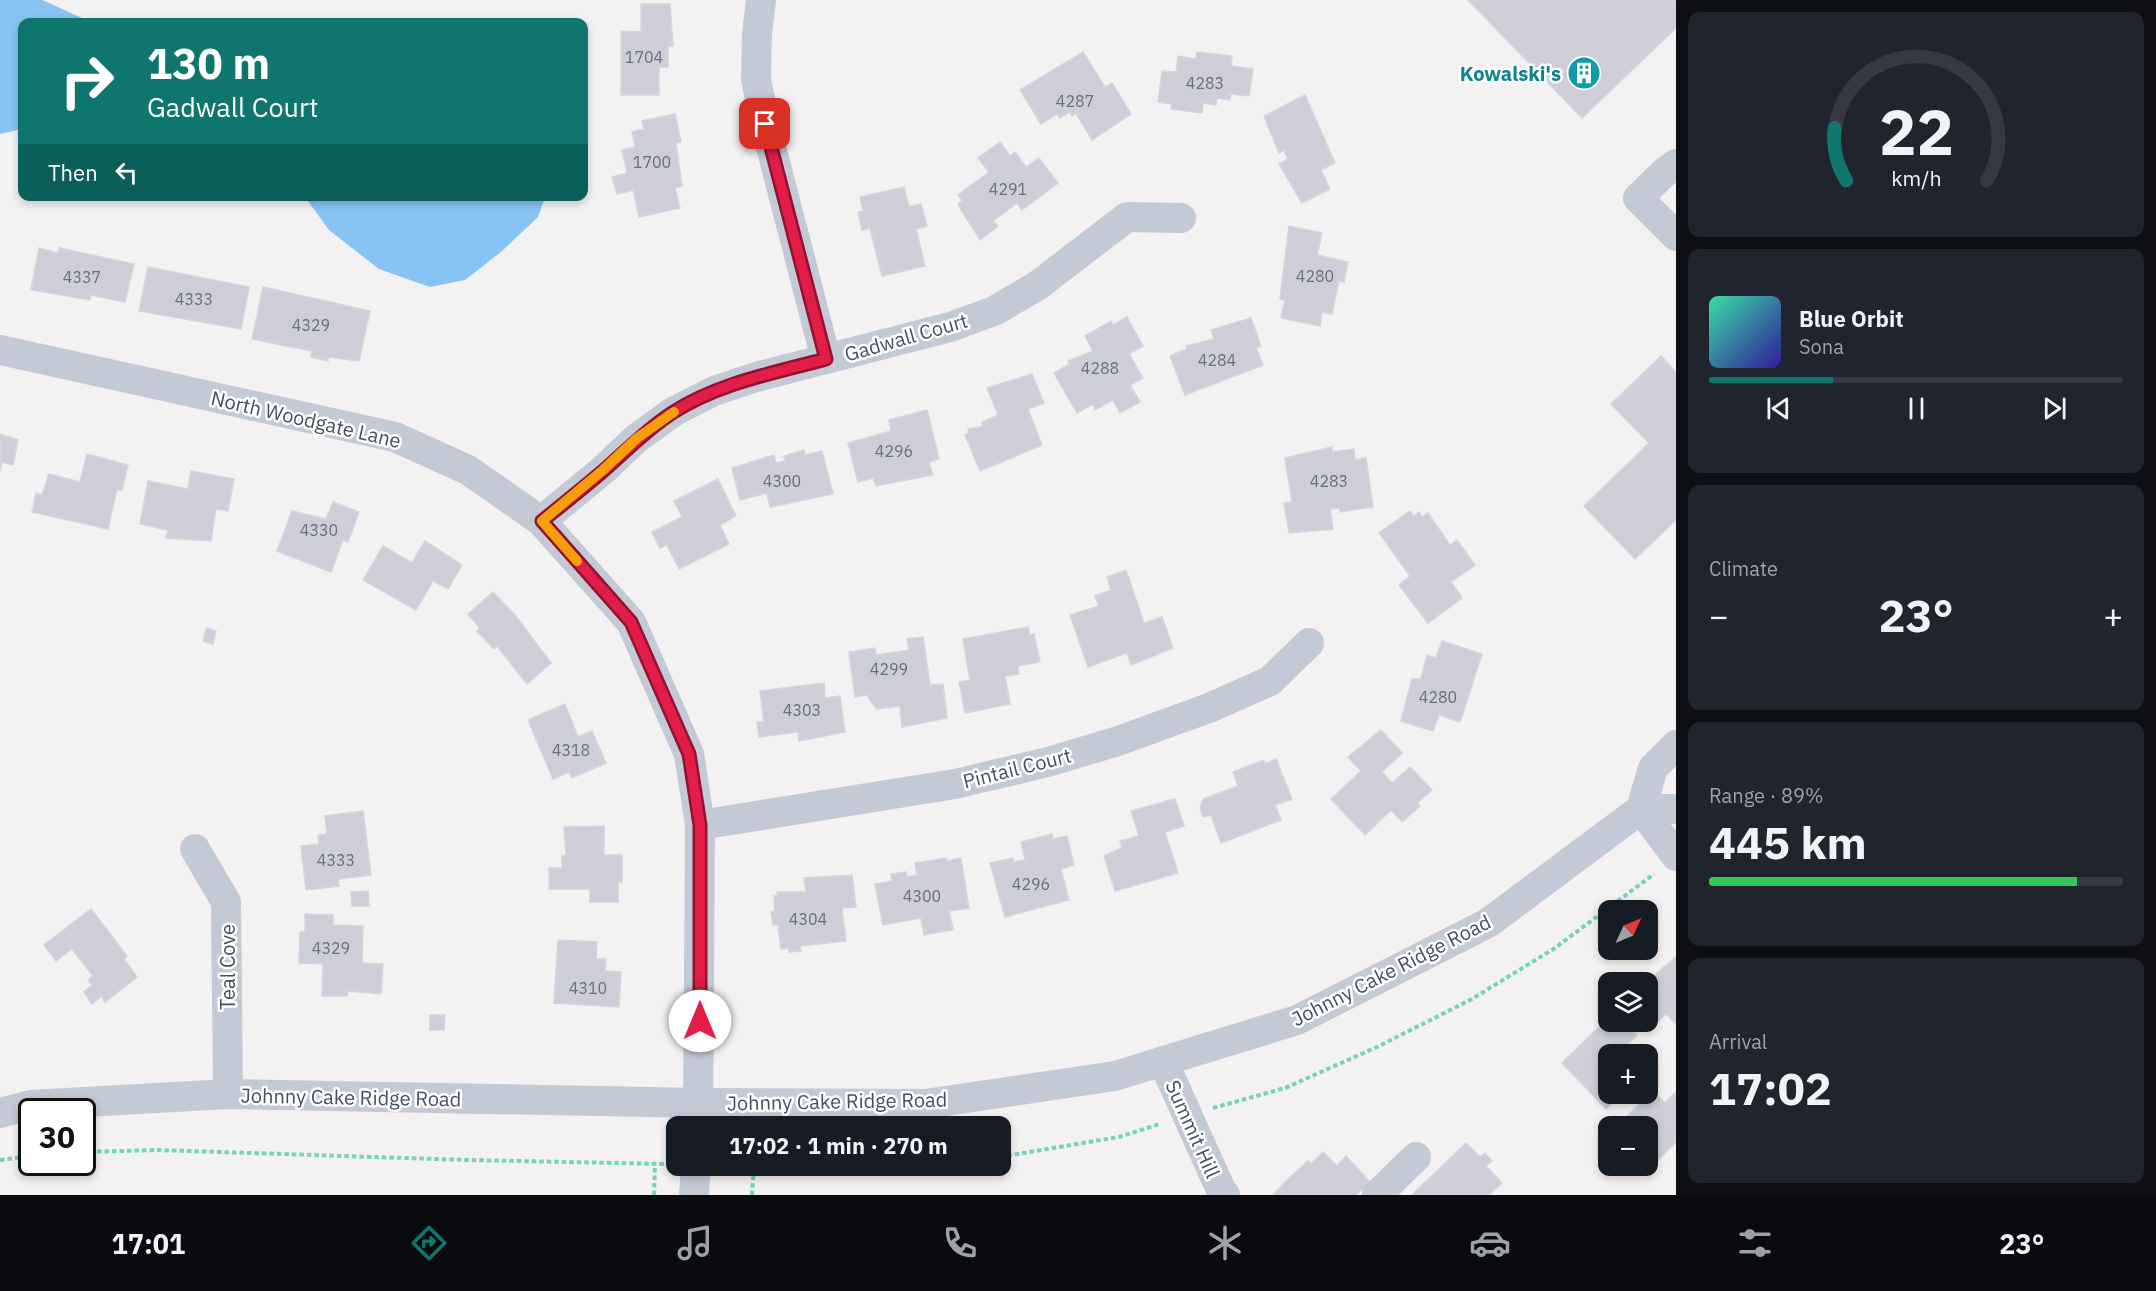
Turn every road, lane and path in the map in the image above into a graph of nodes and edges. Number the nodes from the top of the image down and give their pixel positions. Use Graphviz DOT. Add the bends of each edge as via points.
graph roads {
  1 [pos="761,0"];
  2 [pos="1676,164"];
  3 [pos="1181,218"];
  4 [pos="1676,236"];
  5 [pos="0,350"];
  6 [pos="826,359"];
  7 [pos="542,521"];
  8 [pos="1310,643"];
  9 [pos="1676,746"];
  10 [pos="1641,809"];
  11 [pos="1676,810"];
  12 [pos="700,825"];
  13 [pos="195,849"];
  14 [pos="1668,862"];
  15 [pos="1163,1061"];
  16 [pos="228,1094"];
  17 [pos="0,1113"];
  18 [pos="699,1115"];
  19 [pos="1187,1115"];
  20 [pos="96,1152"];
  21 [pos="1011,1155"];
  22 [pos="1416,1157"];
  23 [pos="18,1158"];
  24 [pos="0,1160"];
  25 [pos="655,1164"];
  26 [pos="666,1164"];
  27 [pos="695,1176"];
  28 [pos="752,1176"];
  29 [pos="654,1195"];
  30 [pos="694,1195"];
  31 [pos="752,1195"];
  32 [pos="1225,1195"];
  33 [pos="1377,1195"];
  1 -- 6 [label="street" via="756,79"];
  2 -- 4 [label="street" via="1638,198"];
  3 -- 6 [label="street, Gadwall Court" via="1127,217 1036,286 994,311 950,327"];
  5 -- 7 [label="street, North Woodgate Lane" via="395,437 468,470"];
  6 -- 7 [label="street, Gadwall Court" via="714,391 673,412 637,438"];
  7 -- 12 [label="street, North Woodgate Lane" via="631,622 689,754"];
  8 -- 12 [label="street, Pintail Court" via="1270,681 1209,708 1048,762 955,784"];
  9 -- 10 [label="street" via="1653,768"];
  10 -- 11 [label="street"];
  10 -- 14 [label="street"];
  10 -- 15 [label="street, Johnny Cake Ridge Road" via="1488,923 1297,1020"];
  12 -- 18 [label="street, North Woodgate Lane"];
  13 -- 16 [label="street, Teal Cove" via="226,902"];
  14 -- 19 [label="path" via="1555,948 1473,999 1285,1088"];
  15 -- 18 [label="street, Johnny Cake Ridge Road" via="1115,1076 925,1104"];
  15 -- 19 [label="street, Summit Hill"];
  16 -- 17 [label="street, Johnny Cake Ridge Road" via="31,1105"];
  16 -- 18 [label="street, Johnny Cake Ridge Road"];
  19 -- 21 [label="path" via="1119,1137"];
  19 -- 32 [label="street, Summit Hill"];
  20 -- 25 [label="path" via="158,1150"];
  22 -- 33 [label="street"];
  23 -- 24 [label="path"];
  25 -- 26 [label="path"];
  25 -- 29 [label="path"];
  27 -- 30 [label="street"];
  28 -- 31 [label="path"];
}
